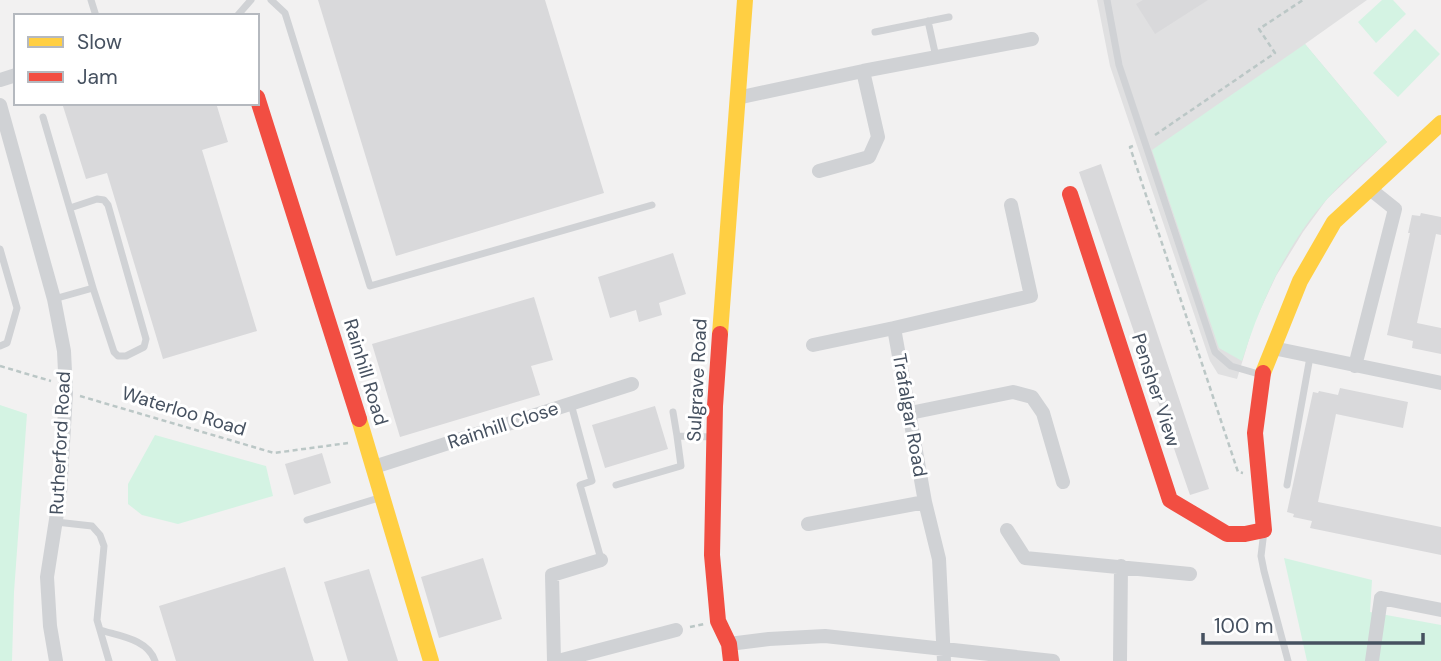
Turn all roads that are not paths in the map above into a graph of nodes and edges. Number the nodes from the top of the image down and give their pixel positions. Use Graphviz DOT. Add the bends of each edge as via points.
graph roads {
  1 [pos="251,0"];
  2 [pos="271,0"];
  3 [pos="745,0"];
  4 [pos="1107,0"];
  5 [pos="239,14"];
  6 [pos="948,17"];
  7 [pos="928,21"];
  8 [pos="875,32"];
  9 [pos="1032,39"];
  10 [pos="936,57"];
  11 [pos="863,71"];
  12 [pos="737,99"];
  13 [pos="259,103"];
  14 [pos="0,105"];
  15 [pos="43,117"];
  16 [pos="1441,123"];
  17 [pos="819,171"];
  18 [pos="1370,189"];
  19 [pos="1070,194"];
  20 [pos="652,205"];
  21 [pos="1011,205"];
  22 [pos="70,208"];
  23 [pos="0,249"];
  24 [pos="93,288"];
  25 [pos="54,299"];
  26 [pos="894,328"];
  27 [pos="813,345"];
  28 [pos="0,346"];
  29 [pos="1273,348"];
  30 [pos="1310,357"];
  31 [pos="1355,366"];
  32 [pos="1262,375"];
  33 [pos="1441,383"];
  34 [pos="632,384"];
  35 [pos="571,403"];
  36 [pos="673,412"];
  37 [pos="910,413"];
  38 [pos="677,436"];
  39 [pos="715,437"];
  40 [pos="374,467"];
  41 [pos="1063,482"];
  42 [pos="616,485"];
  43 [pos="1287,485"];
  44 [pos="382,497"];
  45 [pos="925,502"];
  46 [pos="307,520"];
  47 [pos="55,522"];
  48 [pos="808,524"];
  49 [pos="1007,530"];
  50 [pos="1264,530"];
  51 [pos="601,560"];
  52 [pos="1121,566"];
  53 [pos="1190,573"];
  54 [pos="1441,610"];
  55 [pos="100,630"];
  56 [pos="676,630"];
  57 [pos="729,644"];
  58 [pos="944,655"];
  59 [pos="56,661"];
  60 [pos="108,661"];
  61 [pos="155,661"];
  62 [pos="431,661"];
  63 [pos="556,661"];
  64 [pos="731,661"];
  65 [pos="1054,661"];
  66 [pos="1120,661"];
  67 [pos="1288,661"];
  68 [pos="1372,661"];
  1 -- 5 [label="lane"];
  2 -- 20 [label="lane" via="285,13 370,286"];
  3 -- 12 [label="street, Sulgrave Road"];
  4 -- 32 [label="lane" via="1119,65 1215,352 1231,366"];
  6 -- 7 [label="lane"];
  7 -- 8 [label="lane"];
  7 -- 10 [label="lane"];
  9 -- 10 [label="street"];
  10 -- 11 [label="street"];
  11 -- 12 [label="street"];
  11 -- 17 [label="street" via="878,137 869,157"];
  12 -- 39 [label="street, Sulgrave Road"];
  13 -- 40 [label="street, Rainhill Road"];
  14 -- 25 [label="street, Rutherford Road"];
  15 -- 22 [label="lane"];
  16 -- 18 [label="street"];
  18 -- 29 [label="street" via="1334,222 1300,281"];
  18 -- 31 [label="street" via="1395,209"];
  19 -- 50 [label="street, Pensher View" via="1170,500 1227,534"];
  21 -- 26 [label="street, Trafalgar Road" via="1031,296"];
  22 -- 24 [label="lane"];
  22 -- 24 [label="lane" via="97,199 108,205 146,338 144,347 118,356 114,352"];
  23 -- 28 [label="lane" via="17,308 7,343"];
  24 -- 25 [label="lane"];
  25 -- 47 [label="street, Rutherford Road" via="66,393"];
  26 -- 27 [label="street, Trafalgar Road"];
  26 -- 37 [label="street, Trafalgar Road"];
  29 -- 30 [label="street"];
  29 -- 32 [label="street"];
  30 -- 31 [label="street"];
  30 -- 43 [label="lane"];
  31 -- 33 [label="street"];
  32 -- 50 [label="street" via="1255,433"];
  34 -- 35 [label="street, Rainhill Close"];
  35 -- 40 [label="street, Rainhill Close"];
  35 -- 51 [label="lane" via="592,481 580,485"];
  36 -- 38 [label="lane"];
  37 -- 41 [label="street" via="1013,391 1032,397 1043,413"];
  37 -- 45 [label="street, Trafalgar Road"];
  38 -- 39 [label="lane"];
  38 -- 42 [label="lane" via="681,466"];
  39 -- 57 [label="street, Sulgrave Road" via="712,555 718,621"];
  40 -- 44 [label="street, Rainhill Road"];
  44 -- 46 [label="lane"];
  44 -- 62 [label="street, Rainhill Road"];
  45 -- 48 [label="street, Trafalgar Road"];
  45 -- 58 [label="street, Trafalgar Road" via="939,559"];
  47 -- 55 [label="lane" via="93,526 100,535 104,546"];
  47 -- 59 [label="street, Rutherford Road" via="47,577"];
  49 -- 52 [label="street" via="1025,558"];
  50 -- 67 [label="lane" via="1261,556"];
  51 -- 63 [label="street" via="552,575"];
  52 -- 53 [label="street"];
  52 -- 66 [label="street"];
  54 -- 68 [label="street" via="1381,598"];
  55 -- 60 [label="lane"];
  55 -- 61 [label="lane" via="140,642"];
  56 -- 63 [label="street"];
  57 -- 58 [label="street" via="825,636"];
  57 -- 64 [label="street, Sulgrave Road"];
  58 -- 65 [label="street"];
}
